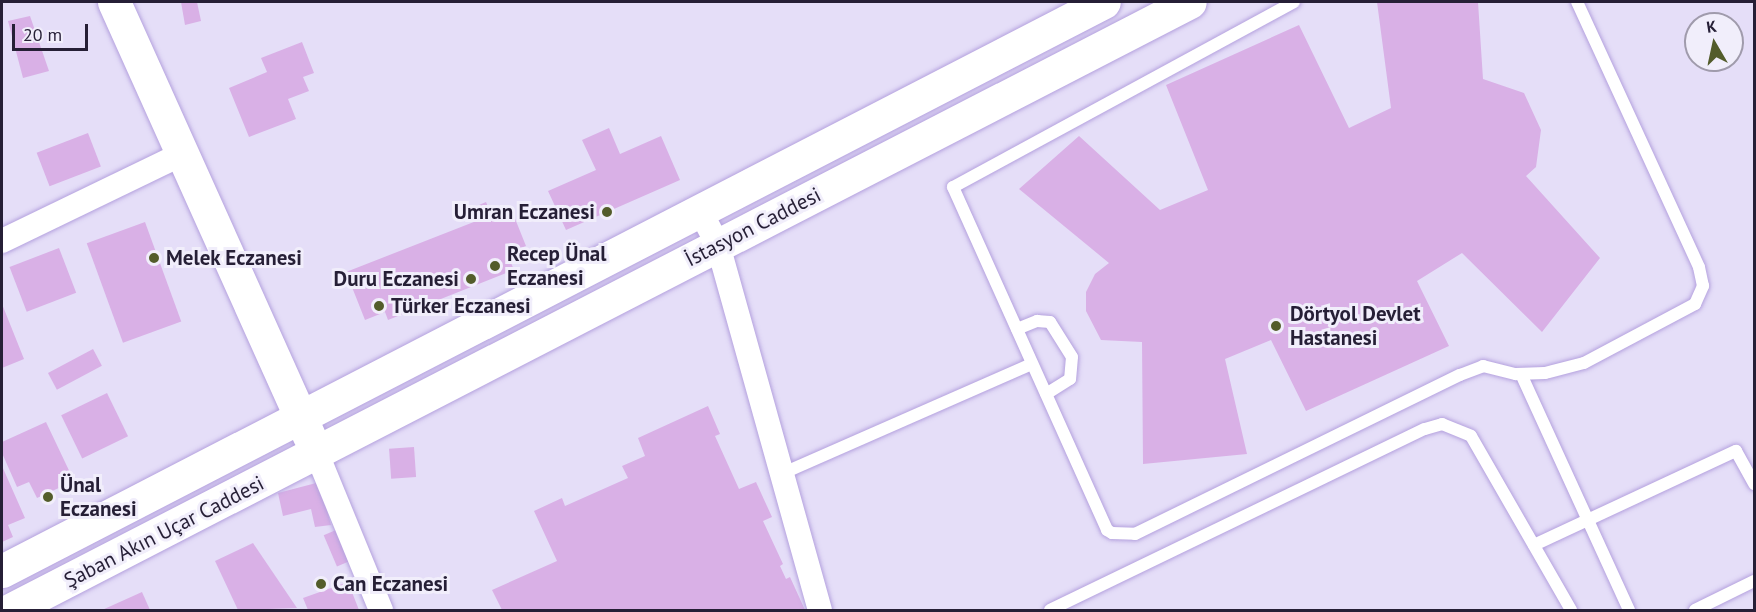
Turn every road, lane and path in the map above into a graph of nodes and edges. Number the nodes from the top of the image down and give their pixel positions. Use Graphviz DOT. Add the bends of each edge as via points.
graph roads {
  1 [pos="114,2"];
  2 [pos="1104,2"];
  3 [pos="1190,2"];
  4 [pos="1294,2"];
  5 [pos="1577,2"];
  6 [pos="182,154"];
  7 [pos="700,211"];
  8 [pos="2,241"];
  9 [pos="718,245"];
  10 [pos="1017,329"];
  11 [pos="1032,364"];
  12 [pos="1521,374"];
  13 [pos="1046,394"];
  14 [pos="301,417"];
  15 [pos="317,454"];
  16 [pos="781,474"];
  17 [pos="1755,484"];
  18 [pos="1586,521"];
  19 [pos="1534,545"];
  20 [pos="2,571"];
  21 [pos="1755,581"];
  22 [pos="10,610"];
  23 [pos="381,610"];
  24 [pos="820,610"];
  25 [pos="1050,610"];
  26 [pos="1571,610"];
  27 [pos="1629,610"];
  28 [pos="1695,610"];
  1 -- 6 [label="main road"];
  2 -- 7 [label="main road, İstasyon Caddesi"];
  3 -- 9 [label="main road, İstasyon Caddesi"];
  4 -- 10 [label="lane" via="953,187"];
  5 -- 12 [label="lane" via="1699,267 1702,286 1687,310 1584,363 1545,373"];
  6 -- 8 [label="street"];
  6 -- 14 [label="main road"];
  7 -- 9 [label="street"];
  7 -- 14 [label="main road, İstasyon Caddesi"];
  9 -- 15 [label="main road, İstasyon Caddesi"];
  9 -- 16 [label="street"];
  10 -- 11 [label="lane"];
  10 -- 13 [label="lane" via="1038,321 1050,322 1072,357 1070,379"];
  11 -- 13 [label="lane"];
  11 -- 16 [label="lane"];
  12 -- 13 [label="lane" via="1482,366 1460,375 1126,536 1107,530"];
  12 -- 18 [label="lane"];
  14 -- 15 [label="main road"];
  14 -- 20 [label="main road, Şaban Akın Uçar Caddesi"];
  15 -- 22 [label="main road, Şaban Akın Uçar Caddesi"];
  15 -- 23 [label="street"];
  16 -- 24 [label="street"];
  17 -- 18 [label="lane" via="1737,451"];
  18 -- 19 [label="lane"];
  18 -- 27 [label="lane"];
  19 -- 25 [label="lane" via="1470,436 1442,424"];
  19 -- 26 [label="lane"];
  21 -- 28 [label="lane"];
}
